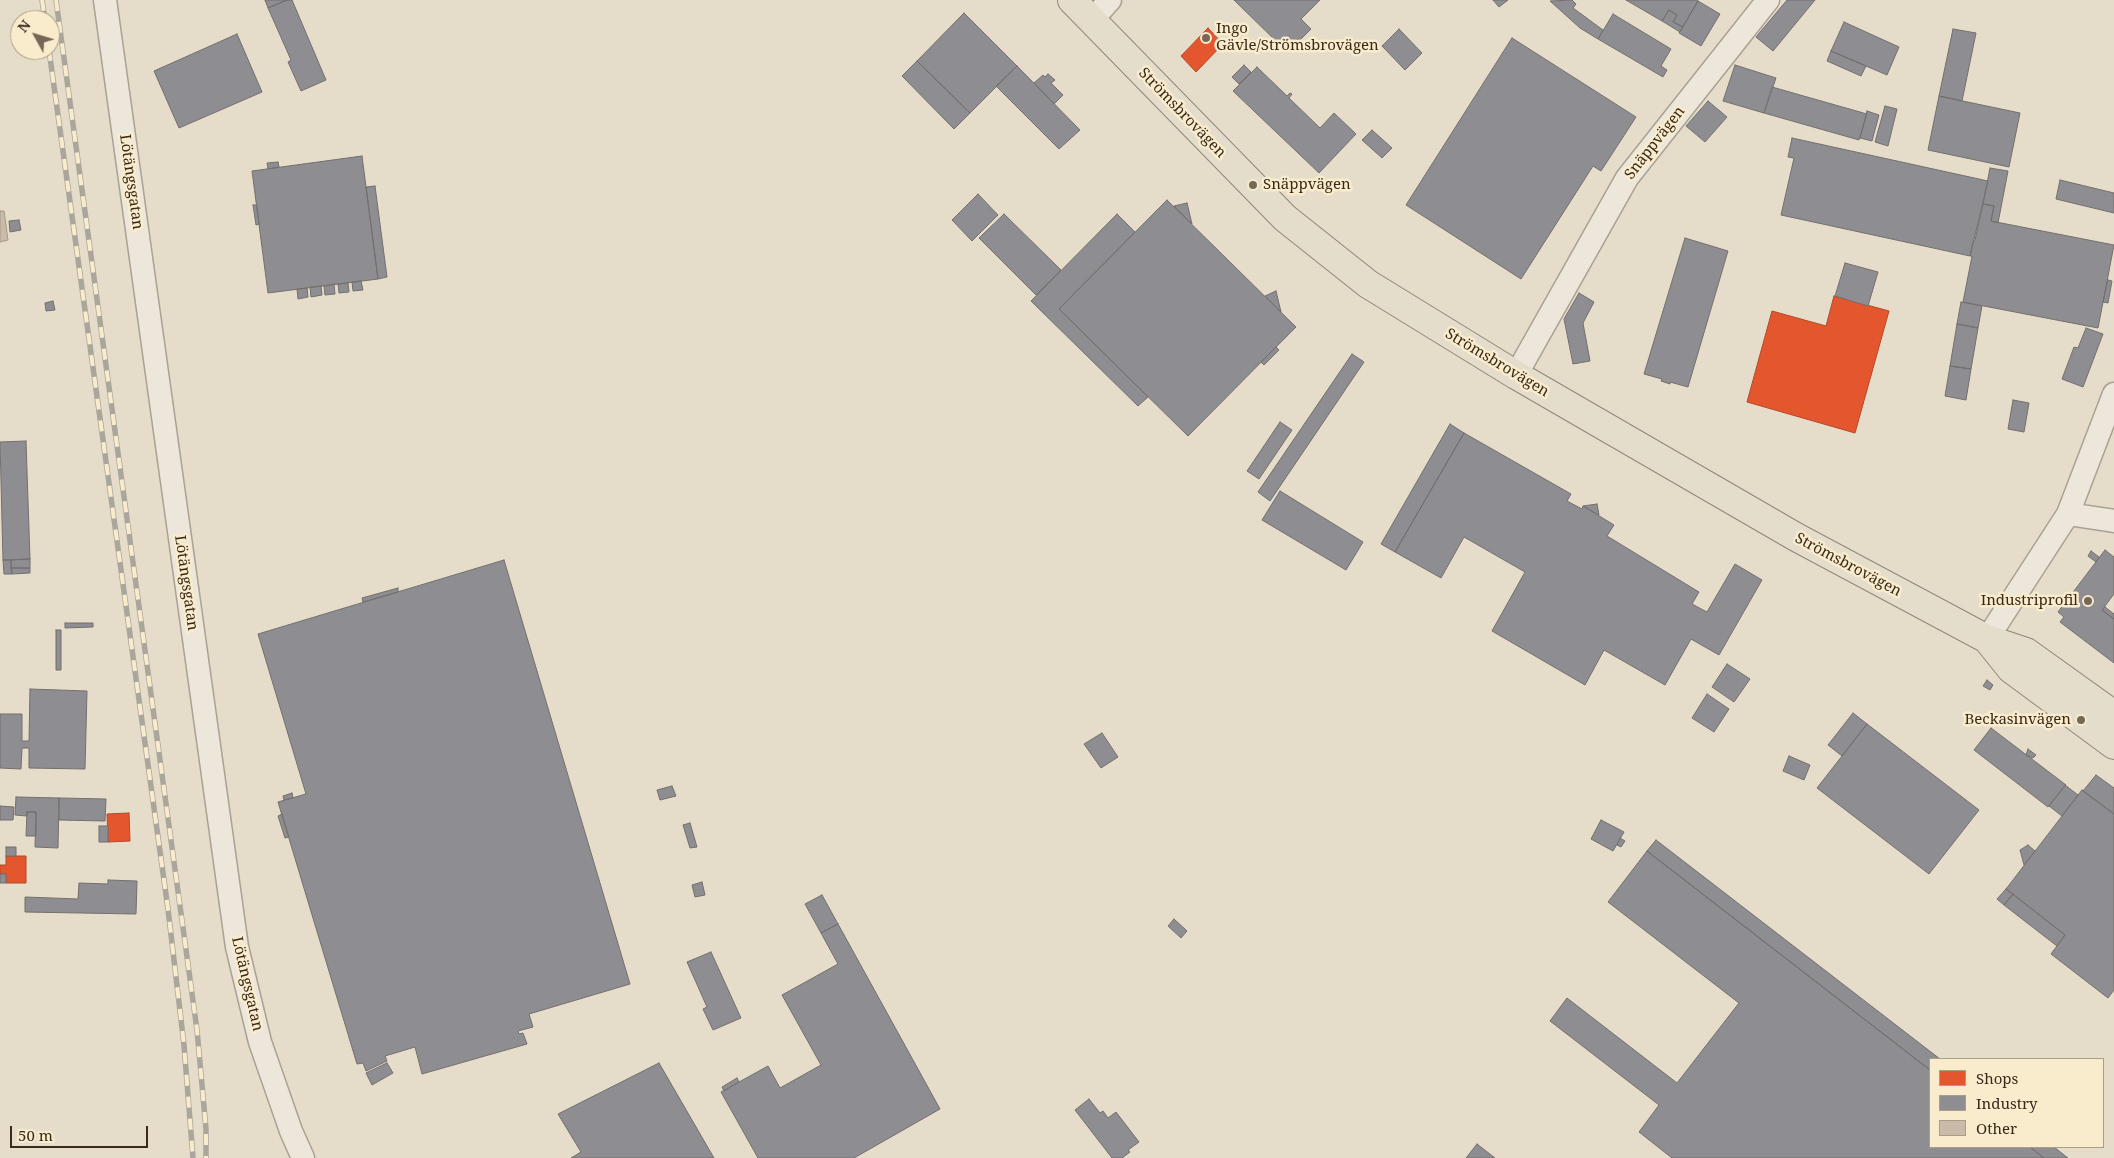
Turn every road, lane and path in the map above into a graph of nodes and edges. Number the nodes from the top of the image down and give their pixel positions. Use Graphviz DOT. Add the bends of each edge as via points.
graph roads {
  1 [pos="106,0"];
  2 [pos="1072,0"];
  3 [pos="1110,0"];
  4 [pos="1768,0"];
  5 [pos="1092,20"];
  6 [pos="1516,375"];
  7 [pos="2114,394"];
  8 [pos="2068,514"];
  9 [pos="2114,522"];
  10 [pos="1987,639"];
  11 [pos="2114,715"];
  12 [pos="2114,745"];
  13 [pos="303,1158"];
  1 -- 13 [label="street, Lötängsgatan" via="237,947 260,1042"];
  2 -- 5 [label="main road, Strömsbrovägen"];
  3 -- 5 [label="street"];
  4 -- 6 [label="street, Snäppvägen" via="1627,178"];
  5 -- 6 [label="main road, Strömsbrovägen" via="1284,218 1368,284"];
  6 -- 10 [label="main road, Strömsbrovägen" via="1796,538"];
  7 -- 8 [label="street"];
  8 -- 9 [label="street"];
  8 -- 10 [label="street"];
  10 -- 11 [label="main road, Strömsbrovägen" via="2026,652"];
  10 -- 12 [label="main road, Strömsbrovägen" via="2011,669"];
}
